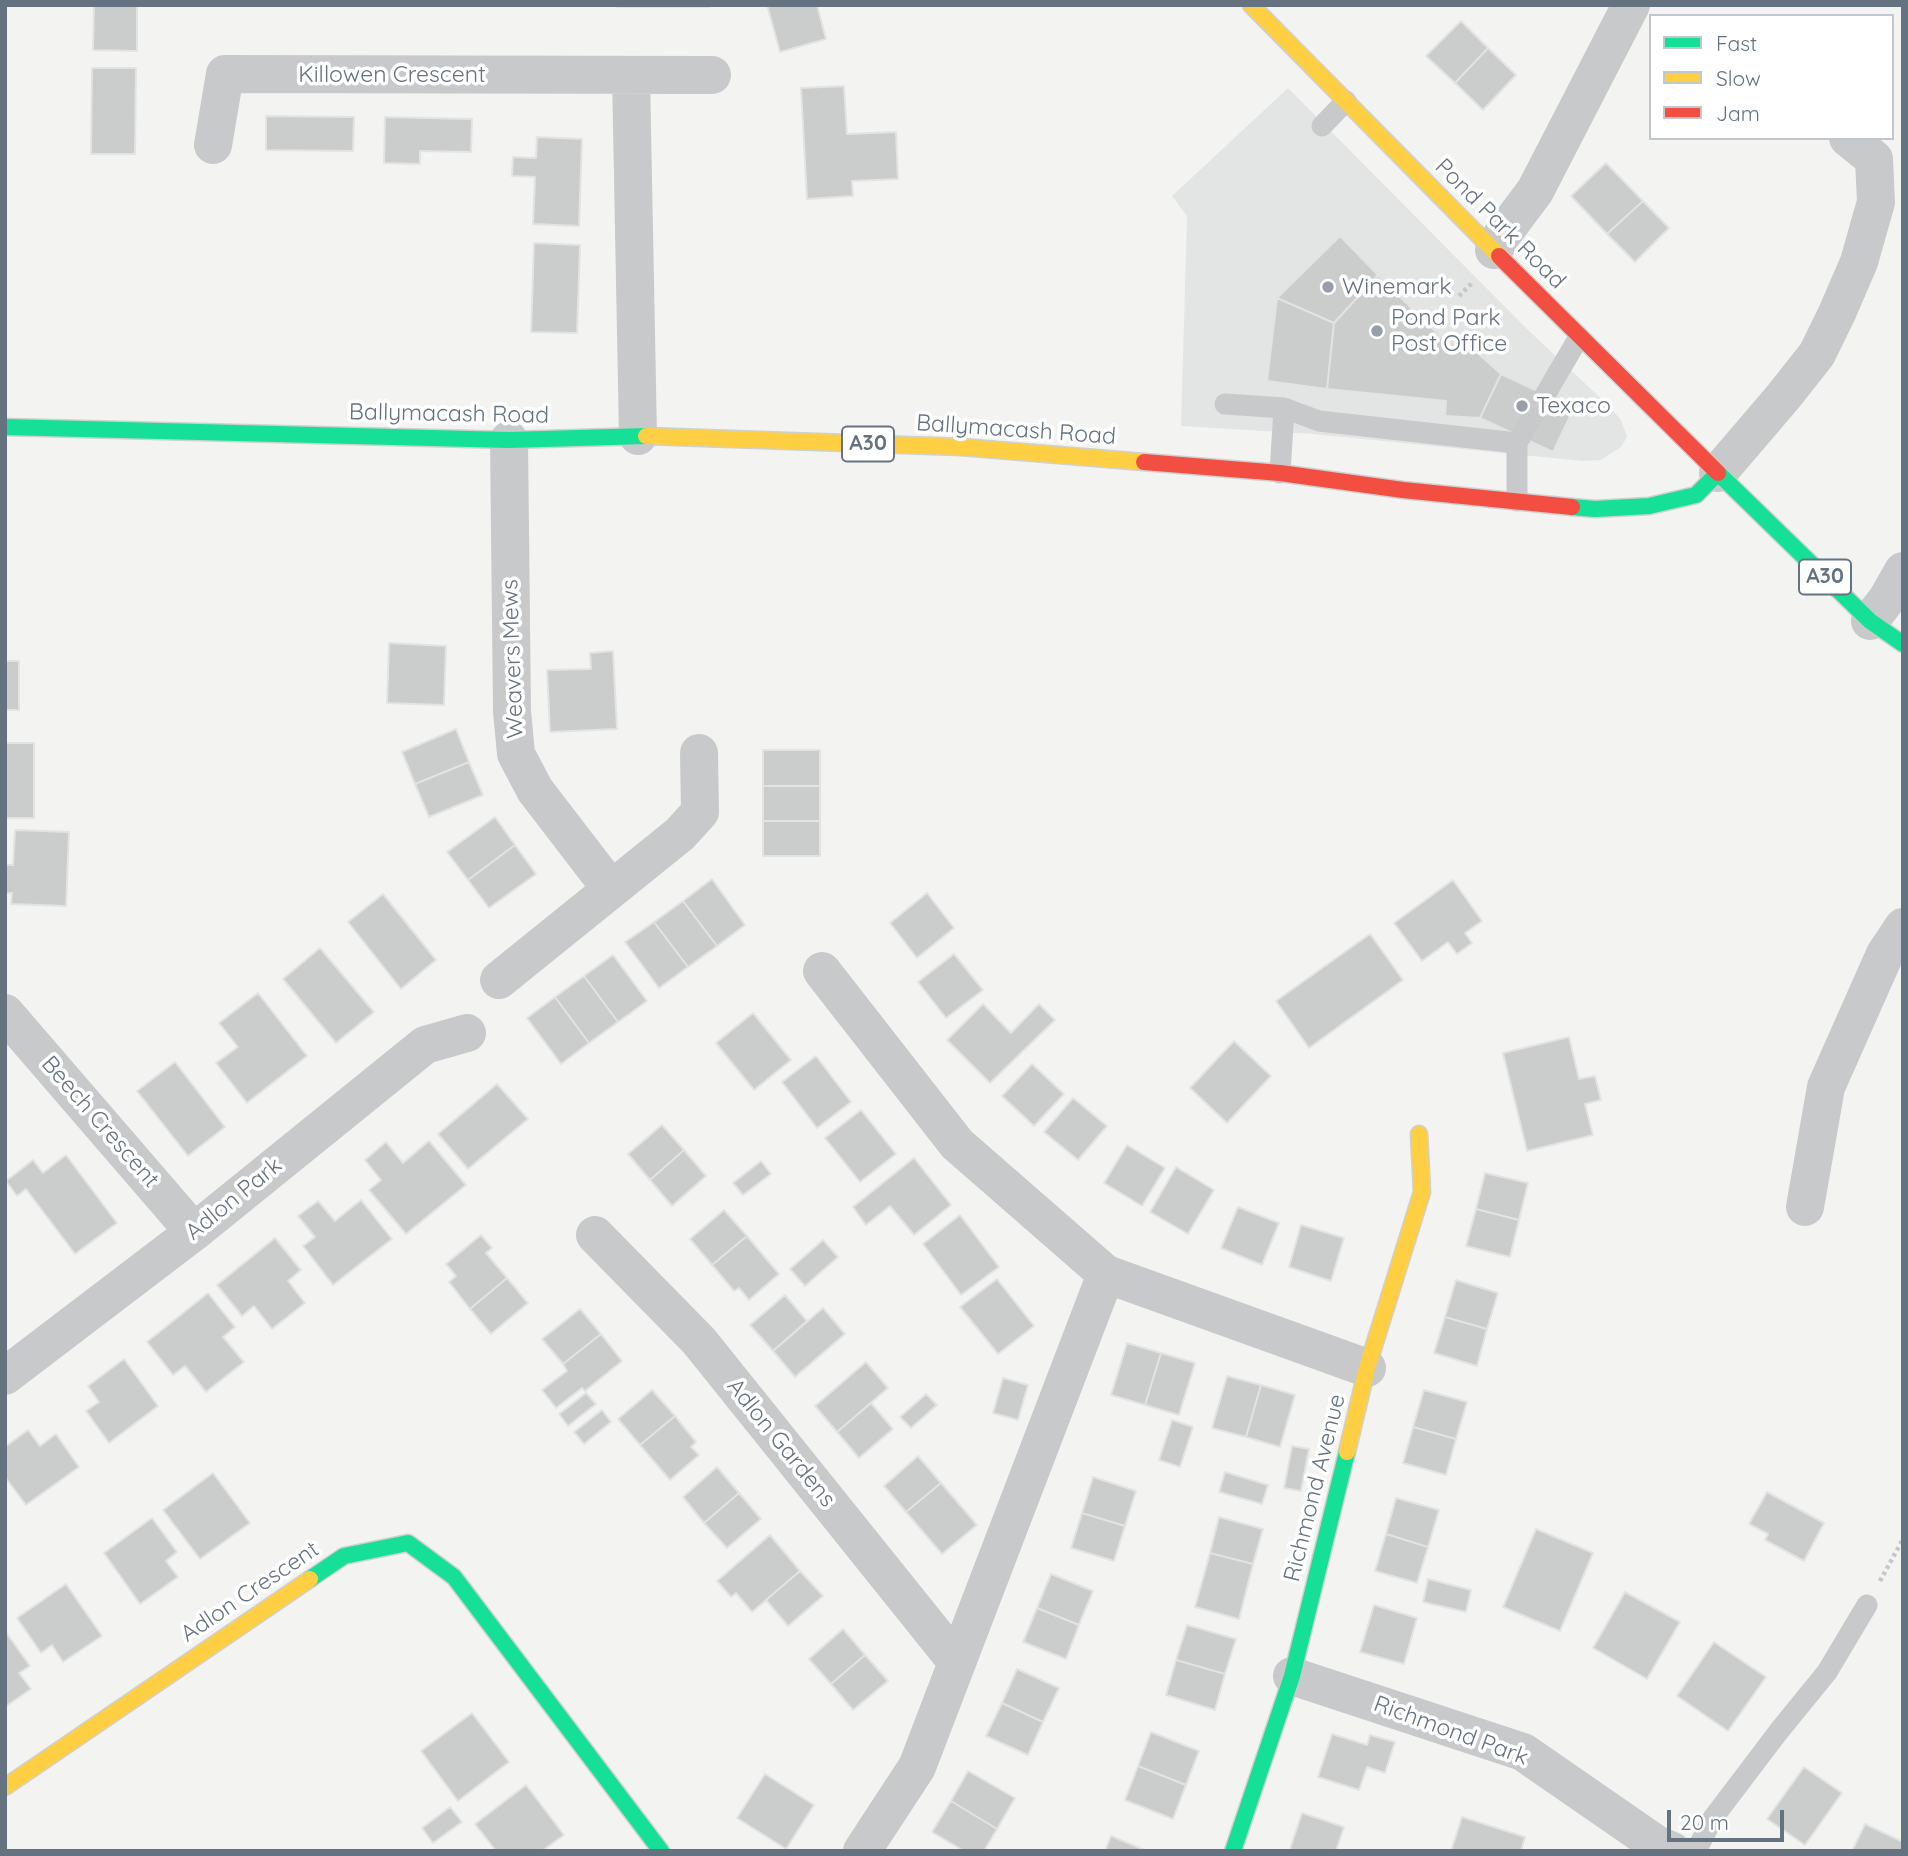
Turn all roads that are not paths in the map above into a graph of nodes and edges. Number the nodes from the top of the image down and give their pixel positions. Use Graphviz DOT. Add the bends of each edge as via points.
graph roads {
  1 [pos="1251,5"];
  2 [pos="1631,5"];
  3 [pos="631,75"];
  4 [pos="712,75"];
  5 [pos="1346,101"];
  6 [pos="1322,126"];
  7 [pos="1850,140"];
  8 [pos="212,145"];
  9 [pos="1494,250"];
  10 [pos="1580,337"];
  11 [pos="1225,404"];
  12 [pos="1284,408"];
  13 [pos="5,427"];
  14 [pos="638,436"];
  15 [pos="509,440"];
  16 [pos="1517,443"];
  17 [pos="1280,472"];
  18 [pos="1718,473"];
  19 [pos="1517,501"];
  20 [pos="1903,571"];
  21 [pos="1870,621"];
  22 [pos="1903,645"];
  23 [pos="699,753"];
  24 [pos="611,889"];
  25 [pos="1903,928"];
  26 [pos="822,971"];
  27 [pos="499,980"];
  28 [pos="5,1013"];
  29 [pos="467,1033"];
  30 [pos="1419,1134"];
  31 [pos="1805,1207"];
  32 [pos="194,1232"];
  33 [pos="595,1235"];
  34 [pos="1106,1274"];
  35 [pos="1367,1368"];
  36 [pos="5,1376"];
  37 [pos="1867,1605"];
  38 [pos="956,1661"];
  39 [pos="1292,1676"];
  40 [pos="5,1787"];
  41 [pos="1660,1848"];
  42 [pos="662,1851"];
  43 [pos="862,1851"];
  44 [pos="1233,1851"];
  45 [pos="1696,1851"];
  1 -- 5 [label="main road, Pond Park Road"];
  2 -- 9 [label="street" via="1535,191"];
  3 -- 4 [label="street, Killowen Crescent"];
  3 -- 8 [label="street, Killowen Crescent" via="225,74"];
  3 -- 14 [label="street"];
  5 -- 6 [label="lane"];
  5 -- 9 [label="main road, Pond Park Road"];
  7 -- 18 [label="street" via="1874,159 1876,202 1859,262 1817,354"];
  9 -- 10 [label="main road, Pond Park Road"];
  10 -- 16 [label="lane"];
  10 -- 18 [label="main road, Pond Park Road"];
  11 -- 12 [label="lane"];
  12 -- 16 [label="lane" via="1319,421"];
  12 -- 17 [label="lane"];
  13 -- 15 [label="main road, Ballymacash Road / A30"];
  14 -- 15 [label="main road, Ballymacash Road / A30"];
  14 -- 17 [label="main road, Ballymacash Road / A30" via="961,447"];
  15 -- 24 [label="street, Weavers Mews" via="516,754 535,790"];
  16 -- 19 [label="lane"];
  17 -- 19 [label="main road, Ballymacash Road / A30"];
  18 -- 19 [label="main road, Ballymacash Road / A30" via="1696,495 1649,506 1595,509"];
  18 -- 21 [label="main road, A30"];
  20 -- 21 [label="street"];
  21 -- 22 [label="main road, A30"];
  23 -- 24 [label="street" via="700,812 680,834"];
  24 -- 27 [label="street"];
  25 -- 31 [label="street" via="1885,954 1826,1087"];
  26 -- 34 [label="street" via="957,1144"];
  28 -- 32 [label="street, Beech Crescent"];
  29 -- 32 [label="street, Adlon Park" via="425,1045"];
  30 -- 35 [label="main road, Richmond Avenue" via="1422,1192"];
  32 -- 36 [label="street, Adlon Park"];
  33 -- 38 [label="street, Adlon Gardens" via="699,1341"];
  34 -- 35 [label="street"];
  34 -- 38 [label="street"];
  35 -- 39 [label="main road, Richmond Avenue"];
  37 -- 45 [label="lane" via="1827,1672 1713,1818"];
  38 -- 43 [label="street" via="917,1767"];
  39 -- 41 [label="street, Richmond Park" via="1523,1752"];
  39 -- 44 [label="main road, Richmond Avenue"];
  40 -- 42 [label="main road, Adlon Crescent" via="344,1556 408,1543 454,1577"];
}
